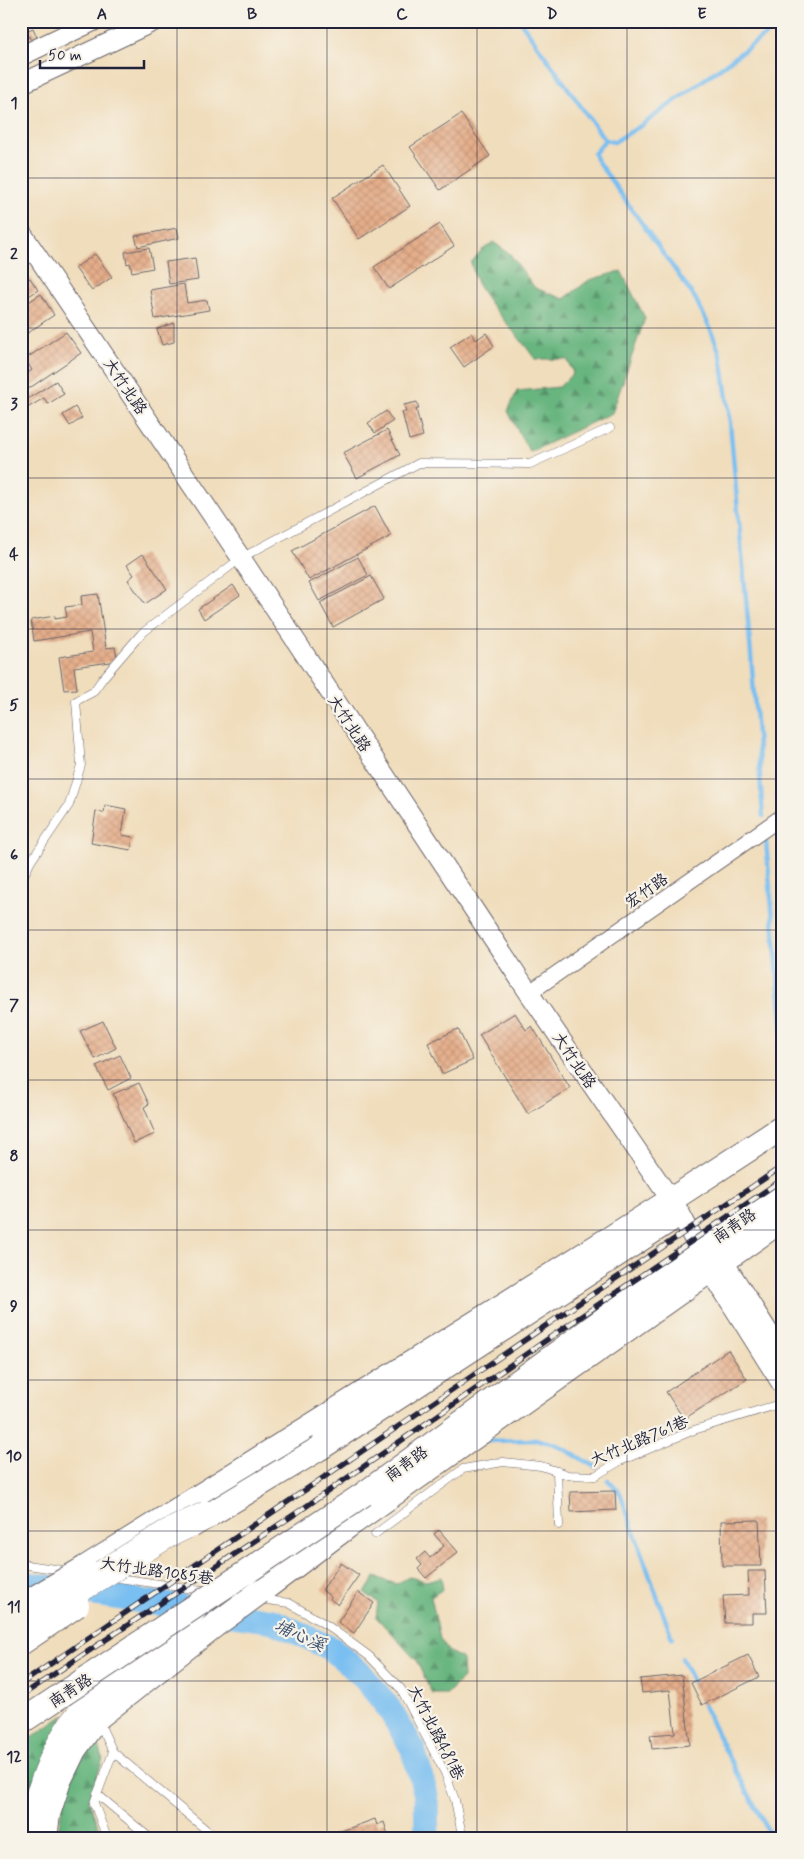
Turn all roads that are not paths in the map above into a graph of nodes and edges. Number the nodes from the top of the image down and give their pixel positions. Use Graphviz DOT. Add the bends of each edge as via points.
graph roads {
  1 [pos="94,21"];
  2 [pos="155,21"];
  3 [pos="21,56"];
  4 [pos="21,84"];
  5 [pos="21,232"];
  6 [pos="610,428"];
  7 [pos="241,558"];
  8 [pos="783,816"];
  9 [pos="21,881"];
  10 [pos="21,937"];
  11 [pos="21,948"];
  12 [pos="529,993"];
  13 [pos="783,1127"];
  14 [pos="783,1145"];
  15 [pos="783,1192"];
  16 [pos="675,1207"];
  17 [pos="783,1219"];
  18 [pos="711,1256"];
  19 [pos="783,1355"];
  20 [pos="783,1386"];
  21 [pos="783,1403"];
  22 [pos="557,1471"];
  23 [pos="207,1516"];
  24 [pos="559,1525"];
  25 [pos="376,1534"];
  26 [pos="21,1564"];
  27 [pos="232,1594"];
  28 [pos="251,1594"];
  29 [pos="21,1606"];
  30 [pos="193,1609"];
  31 [pos="21,1625"];
  32 [pos="21,1643"];
  33 [pos="97,1718"];
  34 [pos="21,1722"];
  35 [pos="113,1752"];
  36 [pos="97,1794"];
  37 [pos="30,1838"];
  38 [pos="45,1838"];
  39 [pos="107,1838"];
  40 [pos="150,1838"];
  41 [pos="216,1838"];
  42 [pos="460,1838"];
  1 -- 3 [label="street"];
  2 -- 4 [label="street"];
  5 -- 7 [label="street, 大竹北路"];
  6 -- 7 [label="lane" via="530,464 419,463"];
  7 -- 9 [label="lane" via="141,634 93,692 76,701 81,765 69,805"];
  7 -- 12 [label="street, 大竹北路"];
  8 -- 12 [label="street, 宏竹路"];
  10 -- 11 [label="lane"];
  12 -- 16 [label="street, 大竹北路"];
  13 -- 16 [label="main road"];
  14 -- 16 [label="main road"];
  15 -- 18 [label="main road, 南青路"];
  16 -- 18 [label="street, 大竹北路"];
  16 -- 23 [label="main road, bridge" via="320,1448"];
  16 -- 29 [label="main road, bridge"];
  17 -- 18 [label="main road"];
  18 -- 19 [label="street, 大竹北路"];
  18 -- 20 [label="street, 大竹北路"];
  18 -- 28 [label="main road" via="348,1526"];
  18 -- 30 [label="main road, 南青路, bridge"];
  21 -- 22 [label="lane, 大竹北路761巷" via="694,1430 620,1461 594,1476"];
  22 -- 24 [label="lane"];
  22 -- 25 [label="lane, 大竹北路761巷" via="503,1462 463,1470"];
  23 -- 31 [label="highway, bridge" via="167,1534"];
  23 -- 32 [label="main road, bridge"];
  26 -- 27 [label="lane, 大竹北路1085巷"];
  28 -- 33 [label="main road, bridge"];
  28 -- 42 [label="lane, 大竹北路481巷" via="289,1603 328,1626 369,1656 401,1689 445,1773 461,1830"];
  30 -- 34 [label="main road, 南青路, bridge"];
  30 -- 37 [label="highway" via="164,1646 103,1692 64,1738 43,1787 32,1820"];
  33 -- 35 [label="lane"];
  33 -- 38 [label="main road" via="74,1750 59,1780 48,1814"];
  35 -- 36 [label="lane"];
  35 -- 41 [label="lane"];
  36 -- 39 [label="lane" via="94,1803"];
  36 -- 40 [label="lane"];
}
